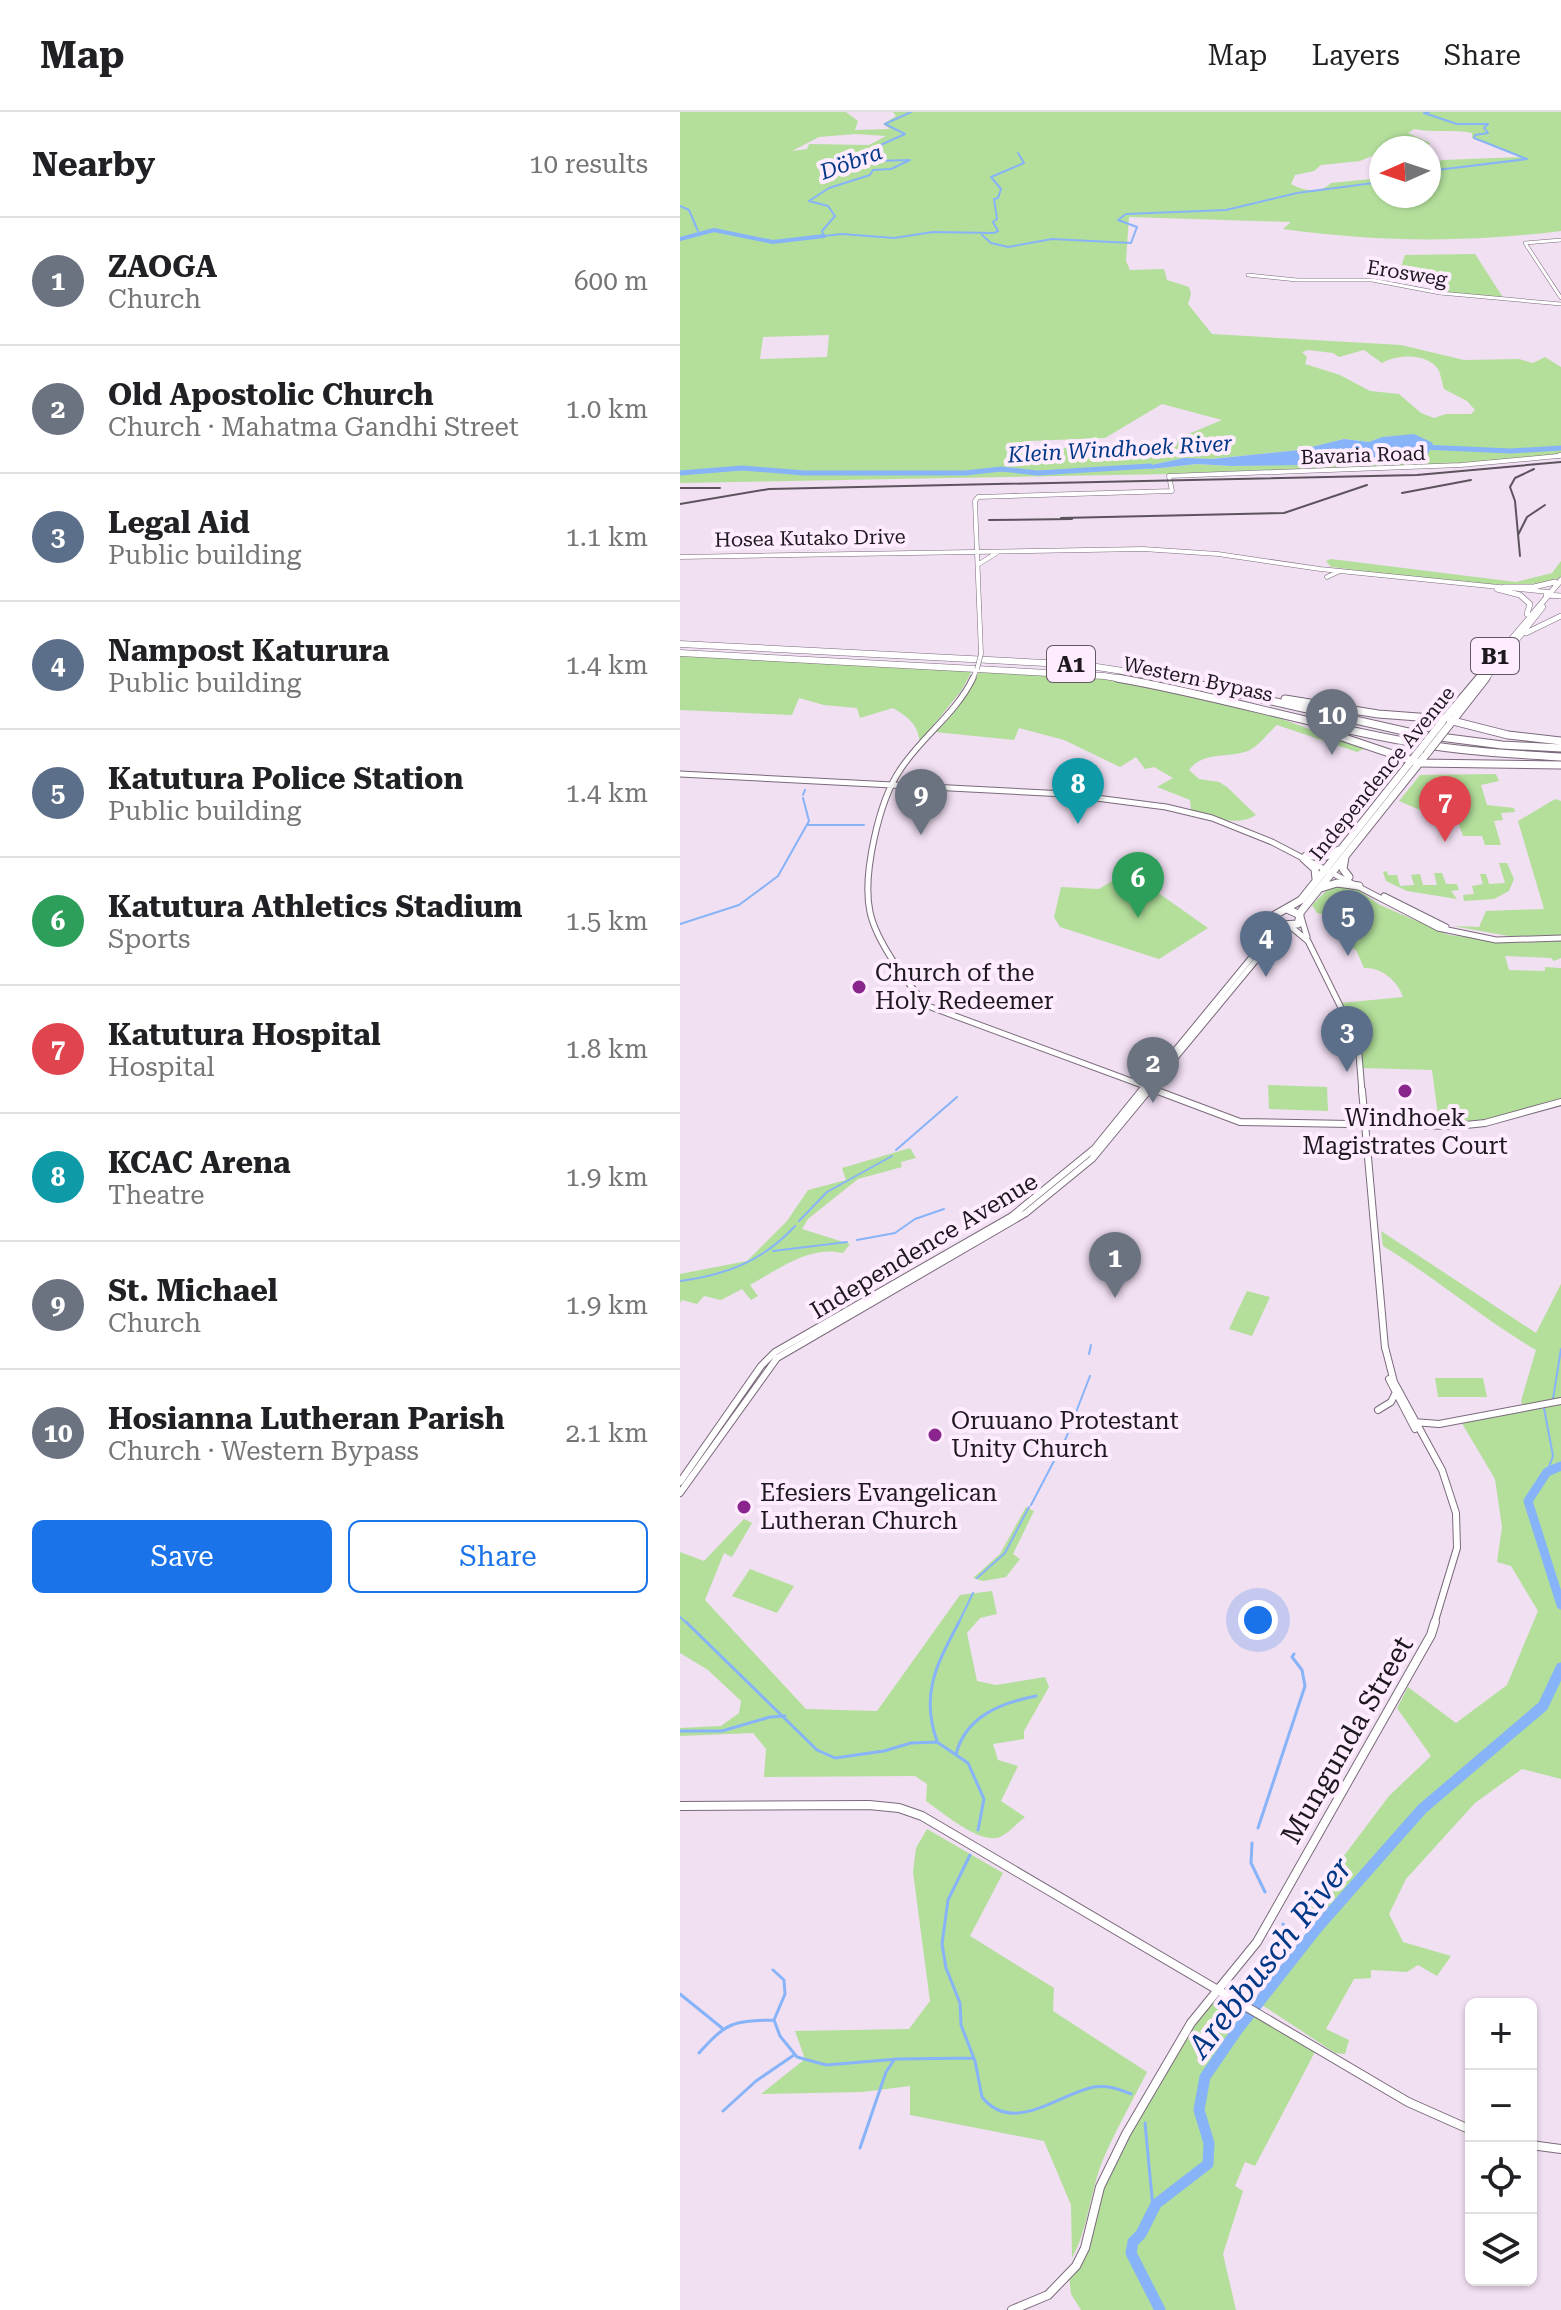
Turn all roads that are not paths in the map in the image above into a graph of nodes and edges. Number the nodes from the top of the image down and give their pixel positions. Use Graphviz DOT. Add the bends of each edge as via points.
graph roads {
  1 [pos="1561,240"];
  2 [pos="1248,275"];
  3 [pos="1561,298"];
  4 [pos="1561,304"];
  5 [pos="1560,455"];
  6 [pos="1018,549"];
  7 [pos="976,550"];
  8 [pos="1005,550"];
  9 [pos="1158,550"];
  10 [pos="940,551"];
  11 [pos="951,551"];
  12 [pos="1141,556"];
  13 [pos="680,557"];
  14 [pos="979,564"];
  15 [pos="1316,567"];
  16 [pos="1344,570"];
  17 [pos="1561,581"];
  18 [pos="1501,588"];
  19 [pos="1554,594"];
  20 [pos="1561,616"];
  21 [pos="1523,622"];
  22 [pos="1517,641"];
  23 [pos="680,644"];
  24 [pos="680,653"];
  25 [pos="1084,665"];
  26 [pos="1175,688"];
  27 [pos="1448,722"];
  28 [pos="1561,741"];
  29 [pos="1561,748"];
  30 [pos="1424,751"];
  31 [pos="1561,757"];
  32 [pos="1410,762"];
  33 [pos="1419,763"];
  34 [pos="1561,765"];
  35 [pos="680,774"];
  36 [pos="892,785"];
  37 [pos="1343,852"];
  38 [pos="1305,857"];
  39 [pos="1330,870"];
  40 [pos="1349,877"];
  41 [pos="1318,884"];
  42 [pos="1359,886"];
  43 [pos="1310,899"];
  44 [pos="1287,909"];
  45 [pos="1300,915"];
  46 [pos="1274,920"];
  47 [pos="1289,926"];
  48 [pos="1305,929"];
  49 [pos="1561,938"];
  50 [pos="1512,941"];
  51 [pos="1309,942"];
  52 [pos="1146,1089"];
  53 [pos="1561,1102"];
  54 [pos="1364,1125"];
  55 [pos="915,1259"];
  56 [pos="946,1259"];
  57 [pos="917,1270"];
  58 [pos="949,1270"];
  59 [pos="1385,1347"];
  60 [pos="1395,1393"];
  61 [pos="1561,1401"];
  62 [pos="1378,1410"];
  63 [pos="1412,1420"];
  64 [pos="1460,1420"];
  65 [pos="1439,1424"];
  66 [pos="1428,1444"];
  67 [pos="680,1482"];
  68 [pos="1451,1492"];
  69 [pos="680,1493"];
  70 [pos="680,1806"];
  71 [pos="1218,1988"];
  72 [pos="1465,2127"];
  73 [pos="1537,2146"];
  74 [pos="1561,2149"];
  75 [pos="1012,2310"];
  1 -- 3 [label="street" via="1525,243"];
  2 -- 4 [label="street, Erosweg" via="1366,279 1440,293"];
  5 -- 7 [label="street, Bavaria Road" via="1461,465 1169,476 1172,491 982,495 975,501"];
  6 -- 7 [label="street, Hosea Kutako Drive"];
  6 -- 8 [label="street, Hosea Kutako Drive"];
  6 -- 9 [label="street, Hosea Kutako Drive"];
  7 -- 8 [label="street, Hosea Kutako Drive"];
  7 -- 10 [label="street, Hosea Kutako Drive"];
  7 -- 11 [label="street, Hosea Kutako Drive"];
  7 -- 14 [label="street"];
  8 -- 14 [label="street"];
  9 -- 12 [label="street"];
  9 -- 15 [label="street, Hosea Kutako Drive"];
  10 -- 11 [label="street, Hosea Kutako Drive"];
  10 -- 13 [label="street, Hosea Kutako Drive"];
  11 -- 14 [label="street"];
  14 -- 36 [label="street, bridge" via="977,669"];
  15 -- 16 [label="street, Hosea Kutako Drive"];
  15 -- 16 [label="street" via="1326,576"];
  16 -- 18 [label="street, Hosea Kutako Drive"];
  17 -- 18 [label="main road"];
  17 -- 19 [label="main road, Independence Avenue"];
  18 -- 19 [label="street, Hosea Kutako Drive"];
  18 -- 21 [label="main road" via="1527,601 1530,607"];
  19 -- 21 [label="main road, Independence Avenue / B1"];
  19 -- 22 [label="main road, Independence Avenue / B1"];
  20 -- 22 [label="main road, B1"];
  21 -- 27 [label="main road, Independence Avenue / B1"];
  22 -- 27 [label="main road, Independence Avenue / B1"];
  23 -- 25 [label="highway, Western Bypass / A1"];
  24 -- 26 [label="highway, Western Bypass / A1" via="1057,671"];
  25 -- 27 [label="highway"];
  25 -- 29 [label="highway, Western Bypass / A1" via="1176,679 1417,734"];
  26 -- 31 [label="highway, Western Bypass / A1" via="1408,742"];
  26 -- 32 [label="highway" via="1301,723"];
  27 -- 28 [label="highway"];
  27 -- 30 [label="main road, Independence Avenue, bridge"];
  30 -- 32 [label="main road, Independence Avenue"];
  30 -- 33 [label="main road, Independence Avenue"];
  32 -- 33 [label="highway"];
  32 -- 37 [label="main road, Independence Avenue"];
  33 -- 34 [label="highway"];
  33 -- 37 [label="main road, Independence Avenue"];
  35 -- 36 [label="street"];
  36 -- 38 [label="street" via="1124,800 1179,809"];
  36 -- 52 [label="street" via="873,849 870,912 923,1001 942,1013"];
  37 -- 38 [label="main road"];
  37 -- 39 [label="main road, Independence Avenue"];
  37 -- 40 [label="main road"];
  38 -- 39 [label="street"];
  38 -- 41 [label="main road"];
  39 -- 40 [label="street"];
  39 -- 41 [label="main road, Independence Avenue"];
  39 -- 42 [label="street"];
  40 -- 50 [label="street" via="1448,928"];
  41 -- 42 [label="main road"];
  41 -- 43 [label="main road, Independence Avenue"];
  41 -- 44 [label="main road, Independence Avenue"];
  42 -- 50 [label="street" via="1438,928"];
  43 -- 45 [label="main road, Independence Avenue"];
  43 -- 48 [label="main road"];
  44 -- 45 [label="main road"];
  44 -- 46 [label="main road, Independence Avenue" via="1276,912"];
  45 -- 47 [label="main road, Independence Avenue" via="1298,924"];
  45 -- 48 [label="street"];
  46 -- 47 [label="main road"];
  46 -- 52 [label="street, Independence Avenue" via="1270,935"];
  47 -- 51 [label="street"];
  47 -- 52 [label="street, Independence Avenue"];
  48 -- 51 [label="street"];
  49 -- 50 [label="street"];
  51 -- 54 [label="street, Mungunda Street" via="1358,1042"];
  52 -- 54 [label="street" via="1240,1122"];
  52 -- 56 [label="street, Independence Avenue" via="1080,1169 1026,1213"];
  52 -- 57 [label="street, Independence Avenue" via="1095,1148 1041,1195"];
  53 -- 54 [label="street" via="1475,1124"];
  54 -- 59 [label="street, Mungunda Street"];
  55 -- 57 [label="street"];
  56 -- 58 [label="street"];
  56 -- 69 [label="street, Independence Avenue" via="777,1358"];
  57 -- 67 [label="street, Independence Avenue" via="775,1352"];
  59 -- 60 [label="street, Mungunda Street"];
  59 -- 63 [label="street, Mungunda Street"];
  60 -- 62 [label="street"];
  60 -- 63 [label="street, Mungunda Street"];
  61 -- 64 [label="street"];
  63 -- 64 [label="street"];
  63 -- 65 [label="street"];
  63 -- 66 [label="street, Mungunda Street"];
  63 -- 68 [label="street, Mungunda Street"];
  64 -- 65 [label="street"];
  65 -- 66 [label="street" via="1427,1434"];
  66 -- 68 [label="street, Mungunda Street"];
  68 -- 71 [label="street, Mungunda Street" via="1457,1548 1426,1648 1257,1942"];
  70 -- 71 [label="street" via="869,1805 905,1810"];
  71 -- 72 [label="street" via="1408,2102"];
  71 -- 75 [label="street, Mungunda Street" via="1184,2034 1126,2134 1100,2187 1076,2266 1048,2295"];
  73 -- 74 [label="street"];
}
